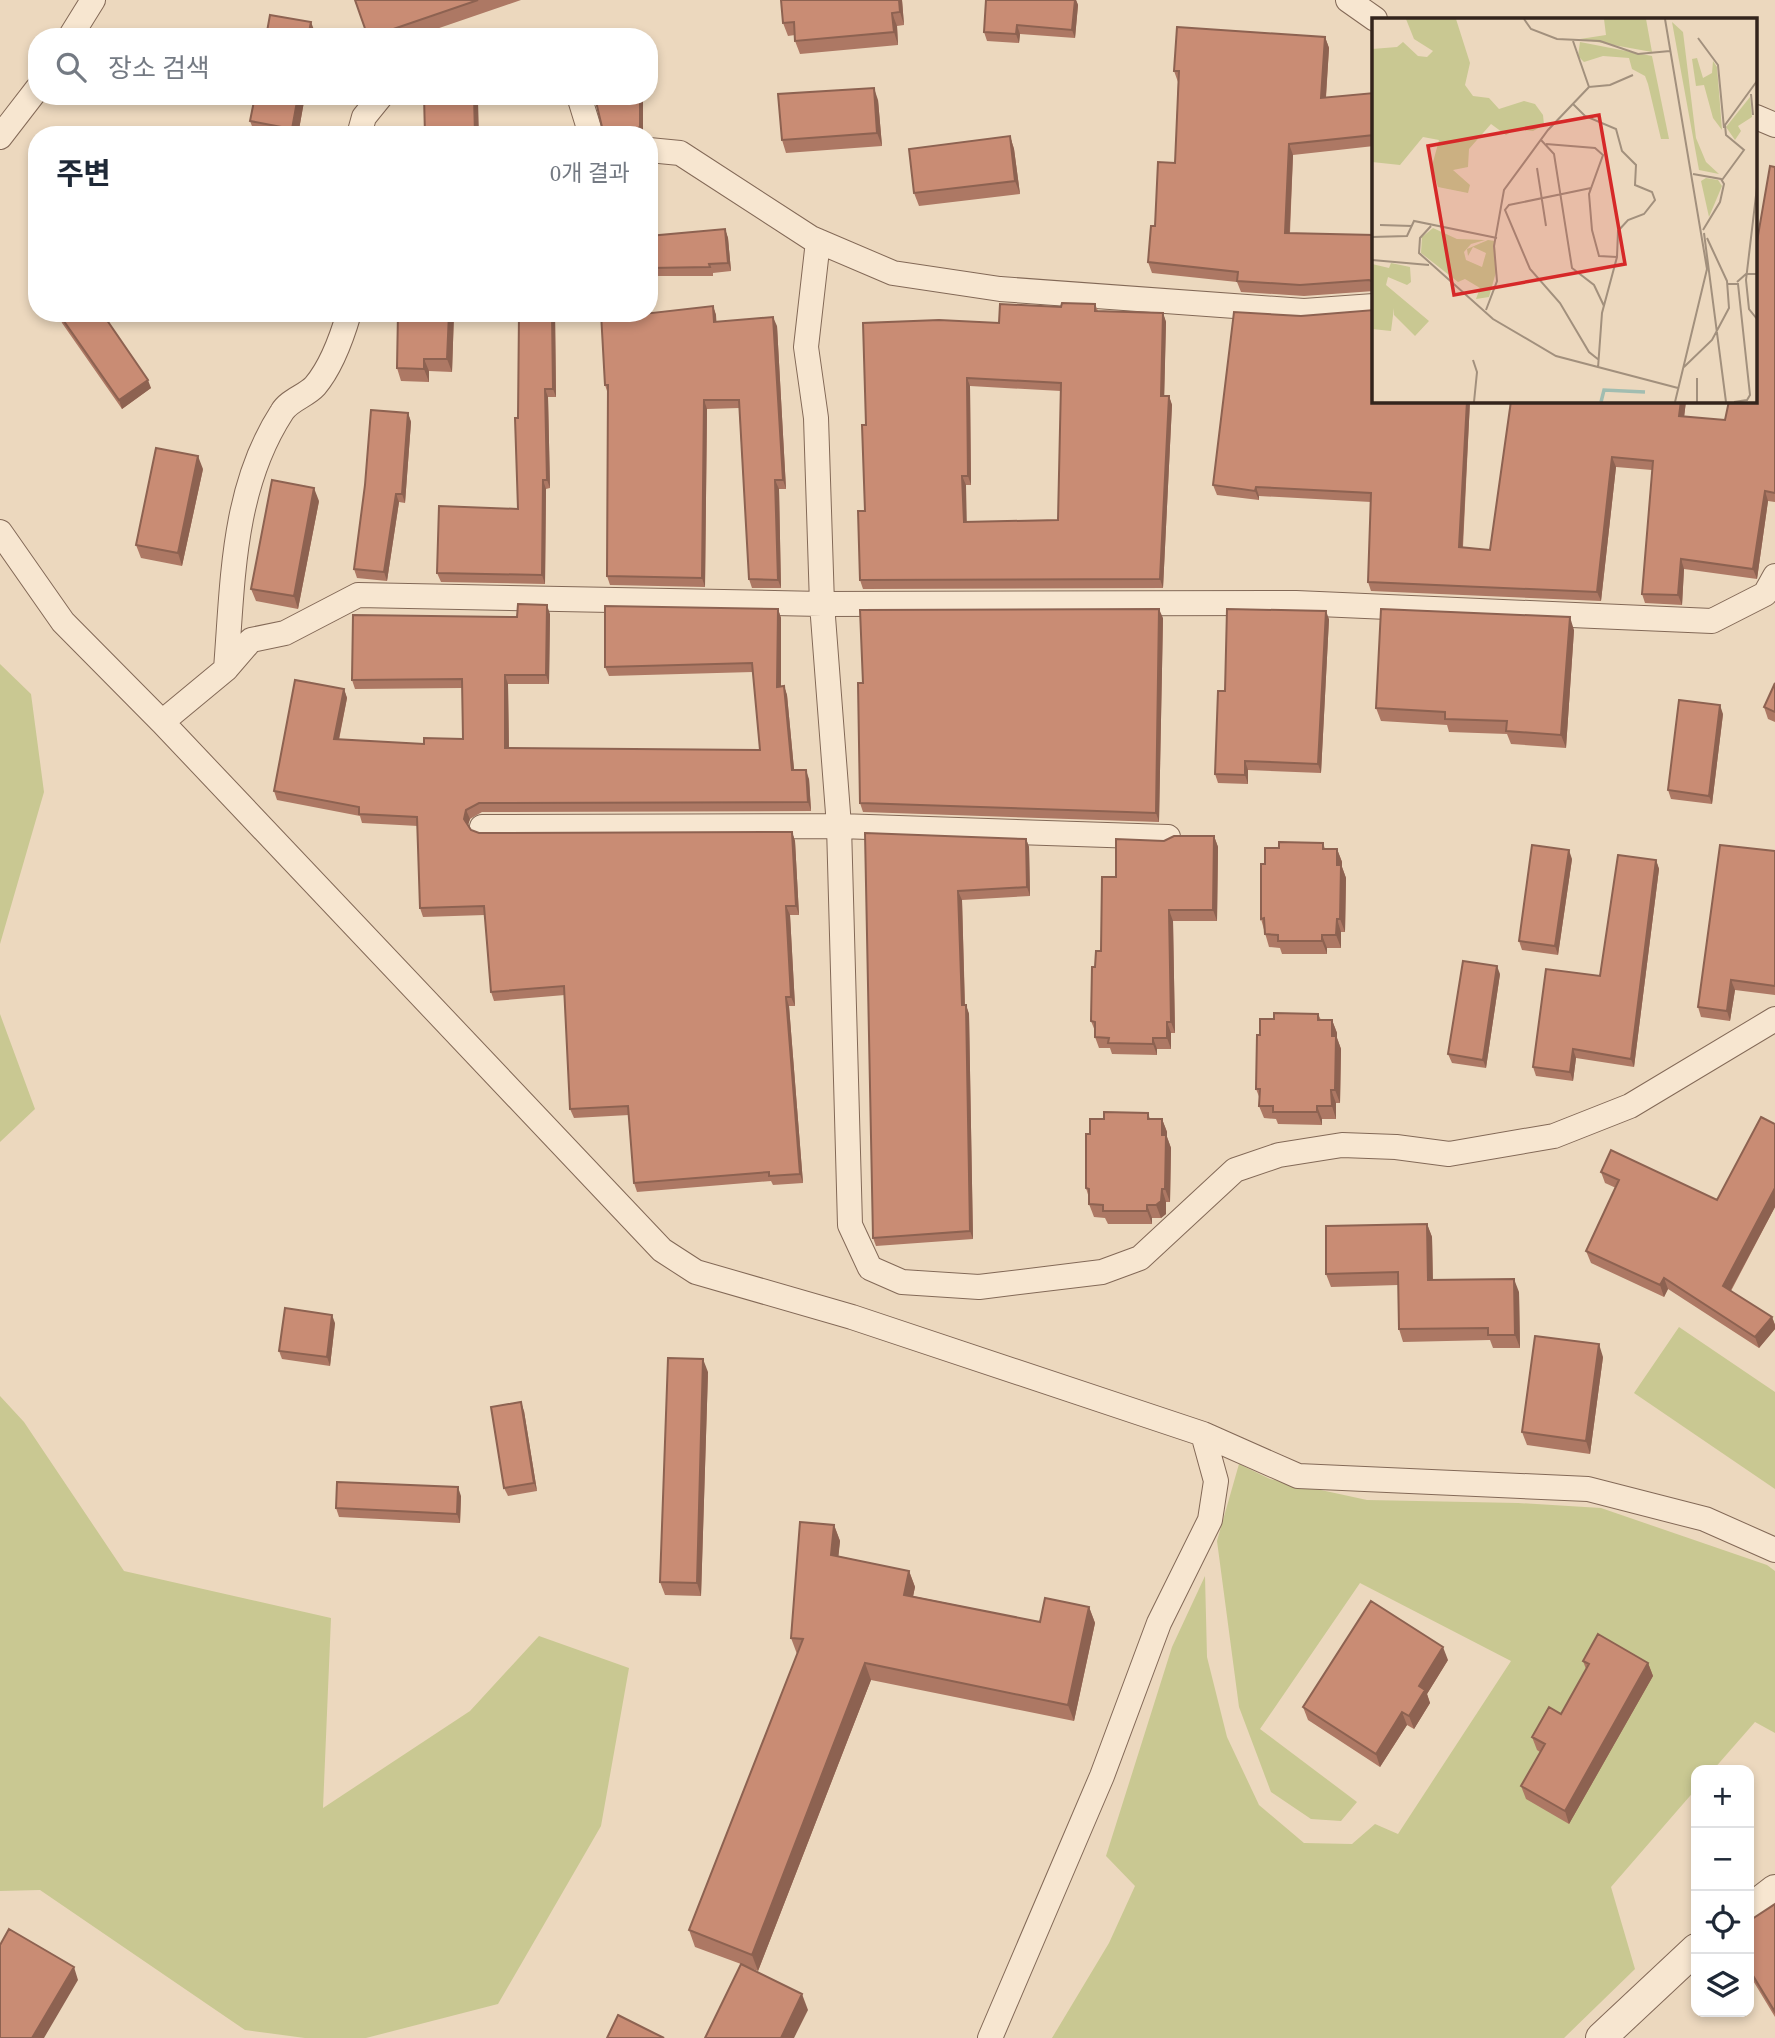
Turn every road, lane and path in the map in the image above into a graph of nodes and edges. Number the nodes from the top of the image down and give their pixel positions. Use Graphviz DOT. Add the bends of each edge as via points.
graph roads {
  1 [pos="93,0"];
  2 [pos="1348,0"];
  3 [pos="1374,18"];
  4 [pos="76,28"];
  5 [pos="28,101"];
  6 [pos="374,105"];
  7 [pos="582,105"];
  8 [pos="1758,118"];
  9 [pos="1775,125"];
  10 [pos="362,126"];
  11 [pos="588,126"];
  12 [pos="0,137"];
  13 [pos="658,151"];
  14 [pos="818,241"];
  15 [pos="1372,306"];
  16 [pos="346,322"];
  17 [pos="0,532"];
  18 [pos="1775,576"];
  19 [pos="822,604"];
  20 [pos="226,669"];
  21 [pos="162,722"];
  22 [pos="839,826"];
  23 [pos="482,827"];
  24 [pos="1168,837"];
  25 [pos="1775,1019"];
  26 [pos="1203,1434"];
  27 [pos="1775,1550"];
  28 [pos="1775,1891"];
  29 [pos="1754,1906"];
  30 [pos="1691,1954"];
  31 [pos="990,2038"];
  32 [pos="1601,2038"];
  1 -- 4 [label="street"];
  2 -- 3 [label="street"];
  5 -- 12 [label="street"];
  6 -- 10 [label="street"];
  7 -- 11 [label="street"];
  8 -- 9 [label="street"];
  13 -- 14 [label="street" via="680,153"];
  14 -- 15 [label="street" via="893,273 1000,289 1304,312"];
  14 -- 19 [label="street" via="806,347 816,418"];
  16 -- 20 [label="street" via="315,386 284,408 258,457 237,530"];
  17 -- 21 [label="street" via="63,622"];
  18 -- 19 [label="street" via="1765,594 1712,621 1296,603"];
  19 -- 20 [label="street" via="358,595 285,633 251,640"];
  19 -- 22 [label="street"];
  20 -- 21 [label="street"];
  21 -- 26 [label="street" via="663,1250 696,1272 852,1317"];
  22 -- 23 [label="street"];
  22 -- 24 [label="street"];
  22 -- 25 [label="street" via="850,1225 870,1268 902,1282 979,1287 1102,1272 1140,1258 1235,1170 1279,1155 1342,1145 1449,1154 1554,1136 1630,1106"];
  26 -- 27 [label="street" via="1298,1476 1588,1489 1705,1519"];
  26 -- 31 [label="street" via="1216,1481 1210,1520 1159,1623 1102,1776"];
  28 -- 29 [label="street"];
  30 -- 32 [label="street"];
}
